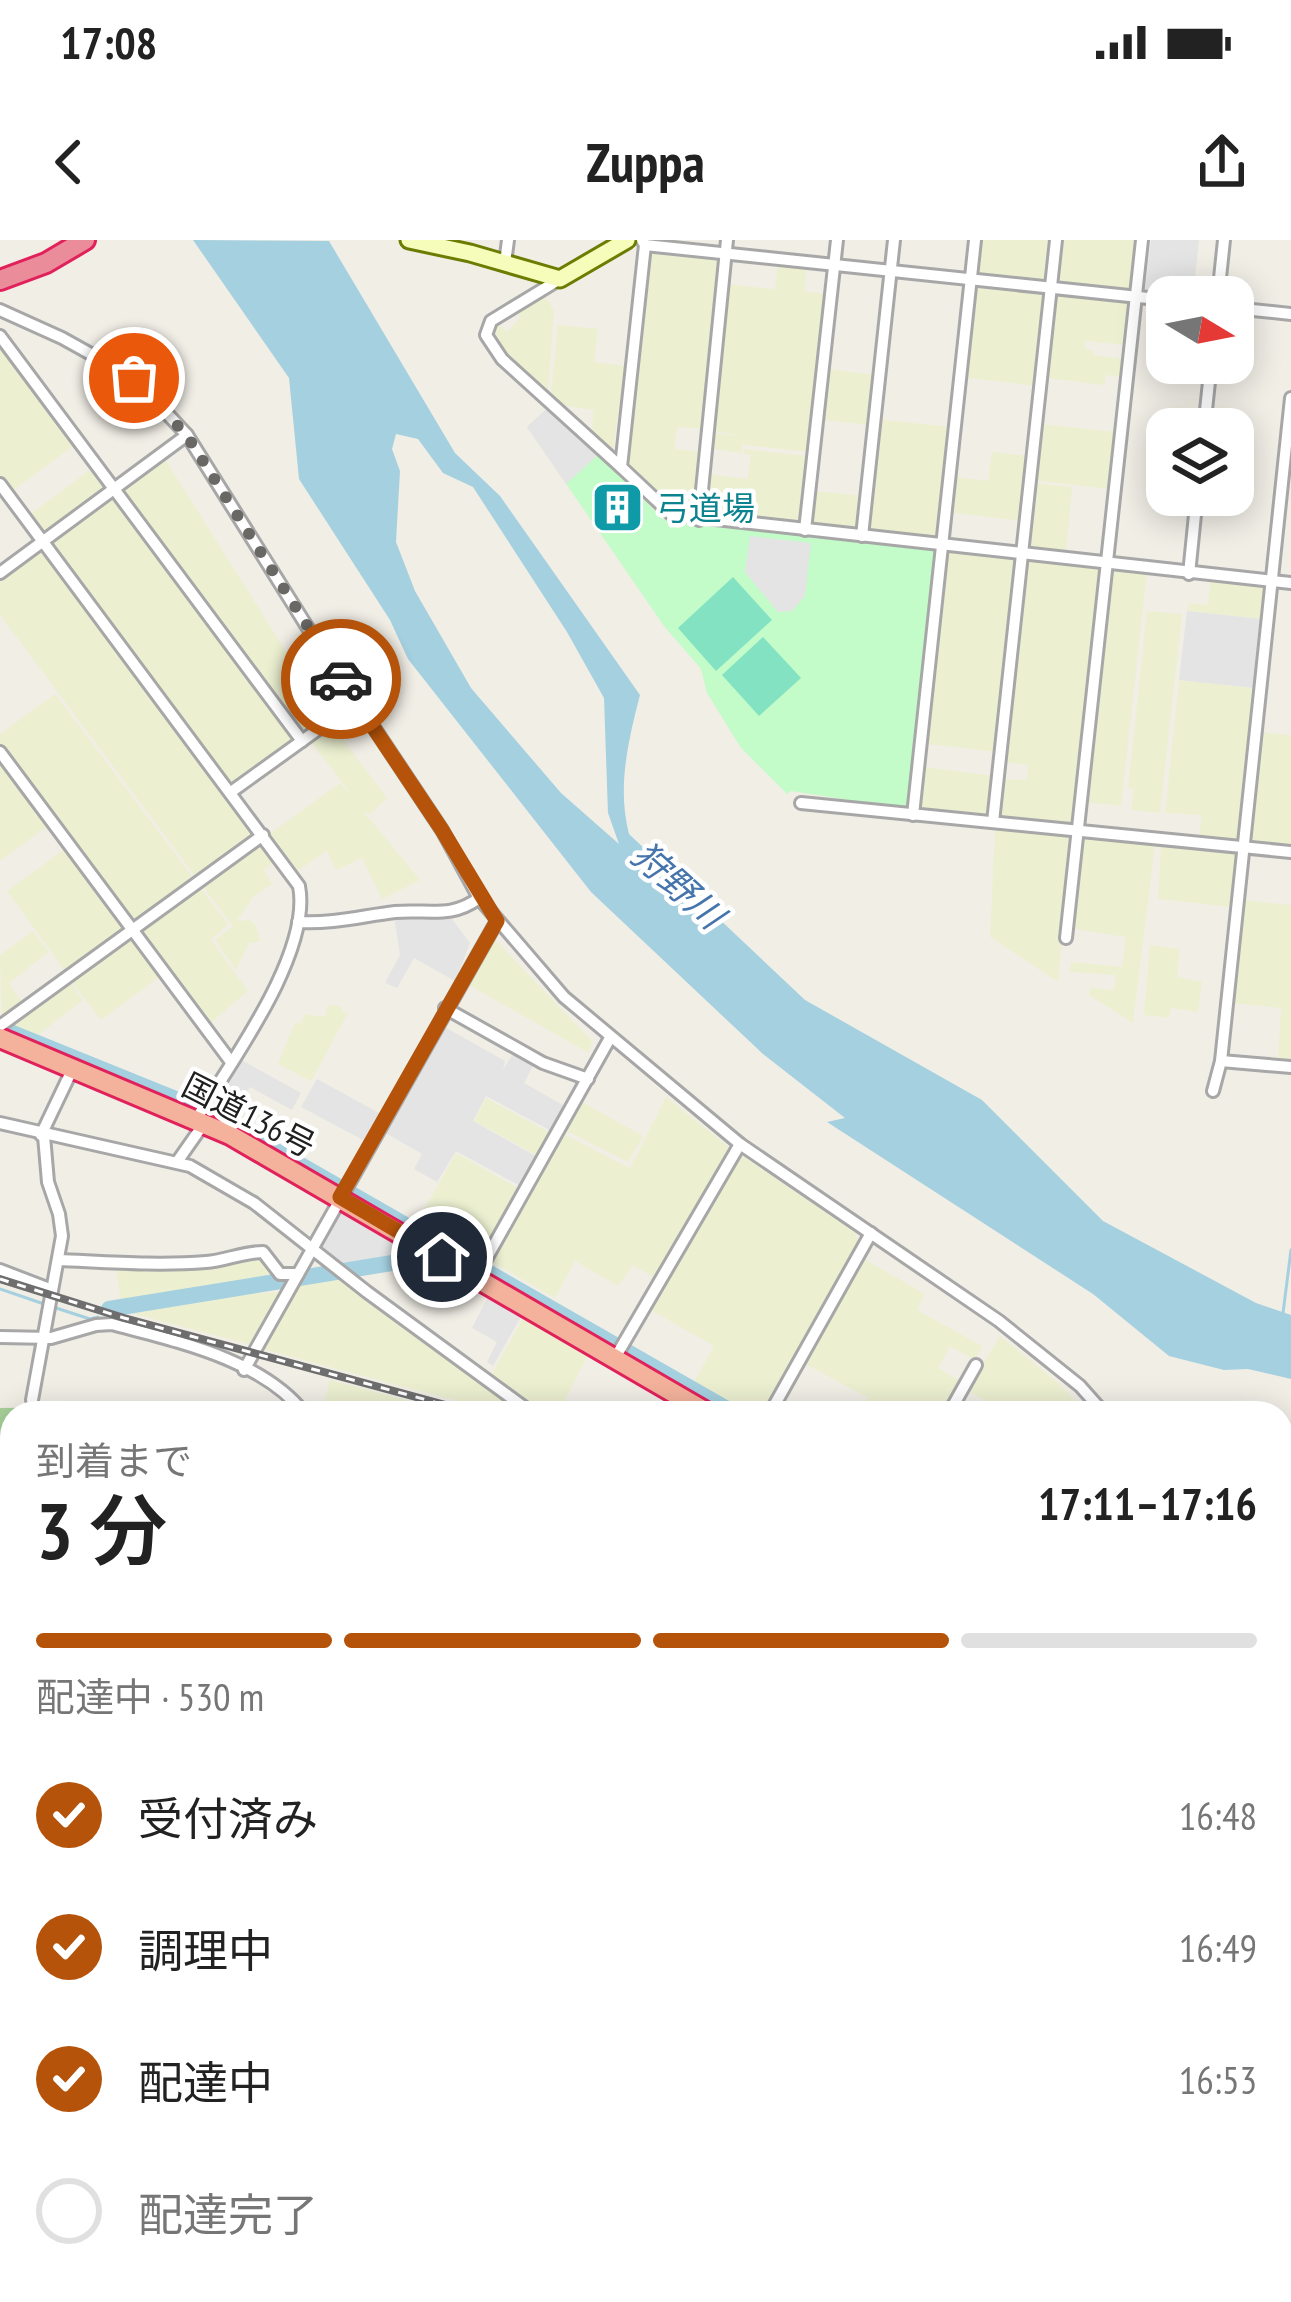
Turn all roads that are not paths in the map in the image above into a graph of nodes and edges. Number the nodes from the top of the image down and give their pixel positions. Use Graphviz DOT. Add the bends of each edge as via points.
graph roads {
  1 [pos="82,240"];
  2 [pos="410,240"];
  3 [pos="508,240"];
  4 [pos="627,240"];
  5 [pos="728,240"];
  6 [pos="837,240"];
  7 [pos="894,240"];
  8 [pos="976,240"];
  9 [pos="1056,240"];
  10 [pos="1142,240"];
  11 [pos="1225,240"];
  12 [pos="643,243"];
  13 [pos="726,254"];
  14 [pos="505,262"];
  15 [pos="834,266"];
  16 [pos="891,272"];
  17 [pos="1221,276"];
  18 [pos="2,277"];
  19 [pos="560,279"];
  20 [pos="971,281"];
  21 [pos="1051,288"];
  22 [pos="1136,296"];
  23 [pos="1146,297"];
  24 [pos="0,310"];
  25 [pos="1254,310"];
  26 [pos="1291,314"];
  27 [pos="0,336"];
  28 [pos="1291,398"];
  29 [pos="187,436"];
  30 [pos="621,467"];
  31 [pos="0,484"];
  32 [pos="113,488"];
  33 [pos="1195,516"];
  34 [pos="699,520"];
  35 [pos="805,530"];
  36 [pos="862,536"];
  37 [pos="44,541"];
  38 [pos="942,546"];
  39 [pos="1023,554"];
  40 [pos="1106,565"];
  41 [pos="0,573"];
  42 [pos="1189,574"];
  43 [pos="1271,581"];
  44 [pos="1291,583"];
  45 [pos="332,720"];
  46 [pos="302,741"];
  47 [pos="0,752"];
  48 [pos="231,792"];
  49 [pos="801,802"];
  50 [pos="913,815"];
  51 [pos="993,822"];
  52 [pos="1077,831"];
  53 [pos="263,835"];
  54 [pos="1242,847"];
  55 [pos="1291,852"];
  56 [pos="479,898"];
  57 [pos="497,921"];
  58 [pos="298,922"];
  59 [pos="131,928"];
  60 [pos="1066,938"];
  61 [pos="446,1008"];
  62 [pos="0,1024"];
  63 [pos="0,1038"];
  64 [pos="610,1039"];
  65 [pos="1221,1060"];
  66 [pos="231,1062"];
  67 [pos="74,1067"];
  68 [pos="1291,1067"];
  69 [pos="588,1079"];
  70 [pos="1213,1091"];
  71 [pos="201,1120"];
  72 [pos="0,1123"];
  73 [pos="42,1136"];
  74 [pos="740,1144"];
  75 [pos="177,1162"];
  76 [pos="340,1197"];
  77 [pos="871,1233"];
  78 [pos="312,1248"];
  79 [pos="59,1259"];
  80 [pos="0,1270"];
  81 [pos="298,1274"];
  82 [pos="476,1277"];
  83 [pos="52,1290"];
  84 [pos="0,1337"];
  85 [pos="40,1338"];
  86 [pos="615,1358"];
  87 [pos="976,1365"];
  88 [pos="244,1370"];
  89 [pos="32,1400"];
  90 [pos="293,1401"];
  91 [pos="516,1401"];
  92 [pos="688,1401"];
  93 [pos="777,1401"];
  94 [pos="956,1401"];
  95 [pos="1093,1401"];
  1 -- 18 [label="highway"];
  2 -- 14 [label="main road"];
  3 -- 14 [label="street"];
  4 -- 19 [label="main road"];
  5 -- 13 [label="street"];
  6 -- 15 [label="street"];
  7 -- 16 [label="street"];
  8 -- 20 [label="street"];
  9 -- 21 [label="street"];
  10 -- 22 [label="street"];
  11 -- 17 [label="street"];
  12 -- 13 [label="street"];
  12 -- 30 [label="street"];
  13 -- 15 [label="street"];
  13 -- 34 [label="street"];
  14 -- 19 [label="main road"];
  15 -- 16 [label="street"];
  15 -- 35 [label="street"];
  16 -- 20 [label="street"];
  16 -- 36 [label="street"];
  19 -- 30 [label="street" via="490,321 486,335"];
  20 -- 21 [label="street"];
  20 -- 38 [label="street"];
  21 -- 22 [label="street"];
  21 -- 39 [label="street"];
  22 -- 23 [label="street"];
  22 -- 40 [label="street"];
  24 -- 29 [label="street" via="134,378"];
  25 -- 26 [label="street"];
  27 -- 32 [label="street"];
  28 -- 43 [label="street"];
  29 -- 32 [label="street"];
  29 -- 56 [label="street"];
  30 -- 34 [label="street" via="668,513"];
  31 -- 37 [label="street"];
  32 -- 37 [label="street"];
  32 -- 46 [label="street"];
  33 -- 42 [label="street"];
  34 -- 35 [label="street"];
  35 -- 36 [label="street"];
  36 -- 38 [label="street"];
  37 -- 41 [label="street"];
  37 -- 48 [label="street"];
  38 -- 39 [label="street"];
  38 -- 50 [label="street"];
  39 -- 40 [label="street"];
  39 -- 51 [label="street"];
  40 -- 42 [label="street"];
  40 -- 52 [label="street"];
  42 -- 43 [label="street"];
  43 -- 44 [label="street"];
  43 -- 54 [label="street"];
  45 -- 46 [label="street"];
  46 -- 48 [label="street"];
  47 -- 59 [label="street"];
  48 -- 53 [label="street"];
  49 -- 50 [label="street"];
  50 -- 51 [label="street"];
  51 -- 52 [label="street"];
  52 -- 54 [label="street"];
  52 -- 60 [label="street"];
  53 -- 58 [label="street" via="298,886"];
  53 -- 59 [label="street"];
  54 -- 55 [label="street"];
  54 -- 65 [label="street"];
  56 -- 57 [label="street"];
  56 -- 58 [label="street" via="449,913"];
  57 -- 61 [label="street"];
  57 -- 64 [label="street"];
  58 -- 66 [label="street" via="283,969"];
  59 -- 62 [label="street"];
  59 -- 66 [label="street"];
  61 -- 69 [label="street"];
  61 -- 76 [label="street"];
  63 -- 67 [label="highway, 国道136号"];
  64 -- 69 [label="street"];
  64 -- 74 [label="street"];
  65 -- 68 [label="street"];
  65 -- 70 [label="street"];
  66 -- 71 [label="street"];
  67 -- 71 [label="highway, 国道136号"];
  67 -- 73 [label="street"];
  69 -- 82 [label="street"];
  71 -- 75 [label="street"];
  71 -- 76 [label="highway, 国道136号"];
  72 -- 73 [label="street"];
  73 -- 75 [label="street"];
  73 -- 79 [label="street" via="61,1224"];
  74 -- 77 [label="street"];
  74 -- 86 [label="street"];
  75 -- 78 [label="street" via="254,1203"];
  76 -- 78 [label="street"];
  76 -- 82 [label="highway, 国道136号"];
  77 -- 93 [label="street"];
  77 -- 95 [label="street" via="999,1322"];
  78 -- 81 [label="street"];
  78 -- 91 [label="street"];
  79 -- 81 [label="street" via="210,1262 262,1252 280,1274"];
  79 -- 83 [label="street"];
  80 -- 83 [label="street"];
  81 -- 88 [label="street"];
  82 -- 86 [label="highway, 国道136号"];
  83 -- 85 [label="street"];
  84 -- 85 [label="street"];
  85 -- 88 [label="street" via="112,1324 207,1350"];
  85 -- 89 [label="street"];
  86 -- 92 [label="highway, 国道136号"];
  87 -- 94 [label="street"];
  88 -- 90 [label="street"];
}
